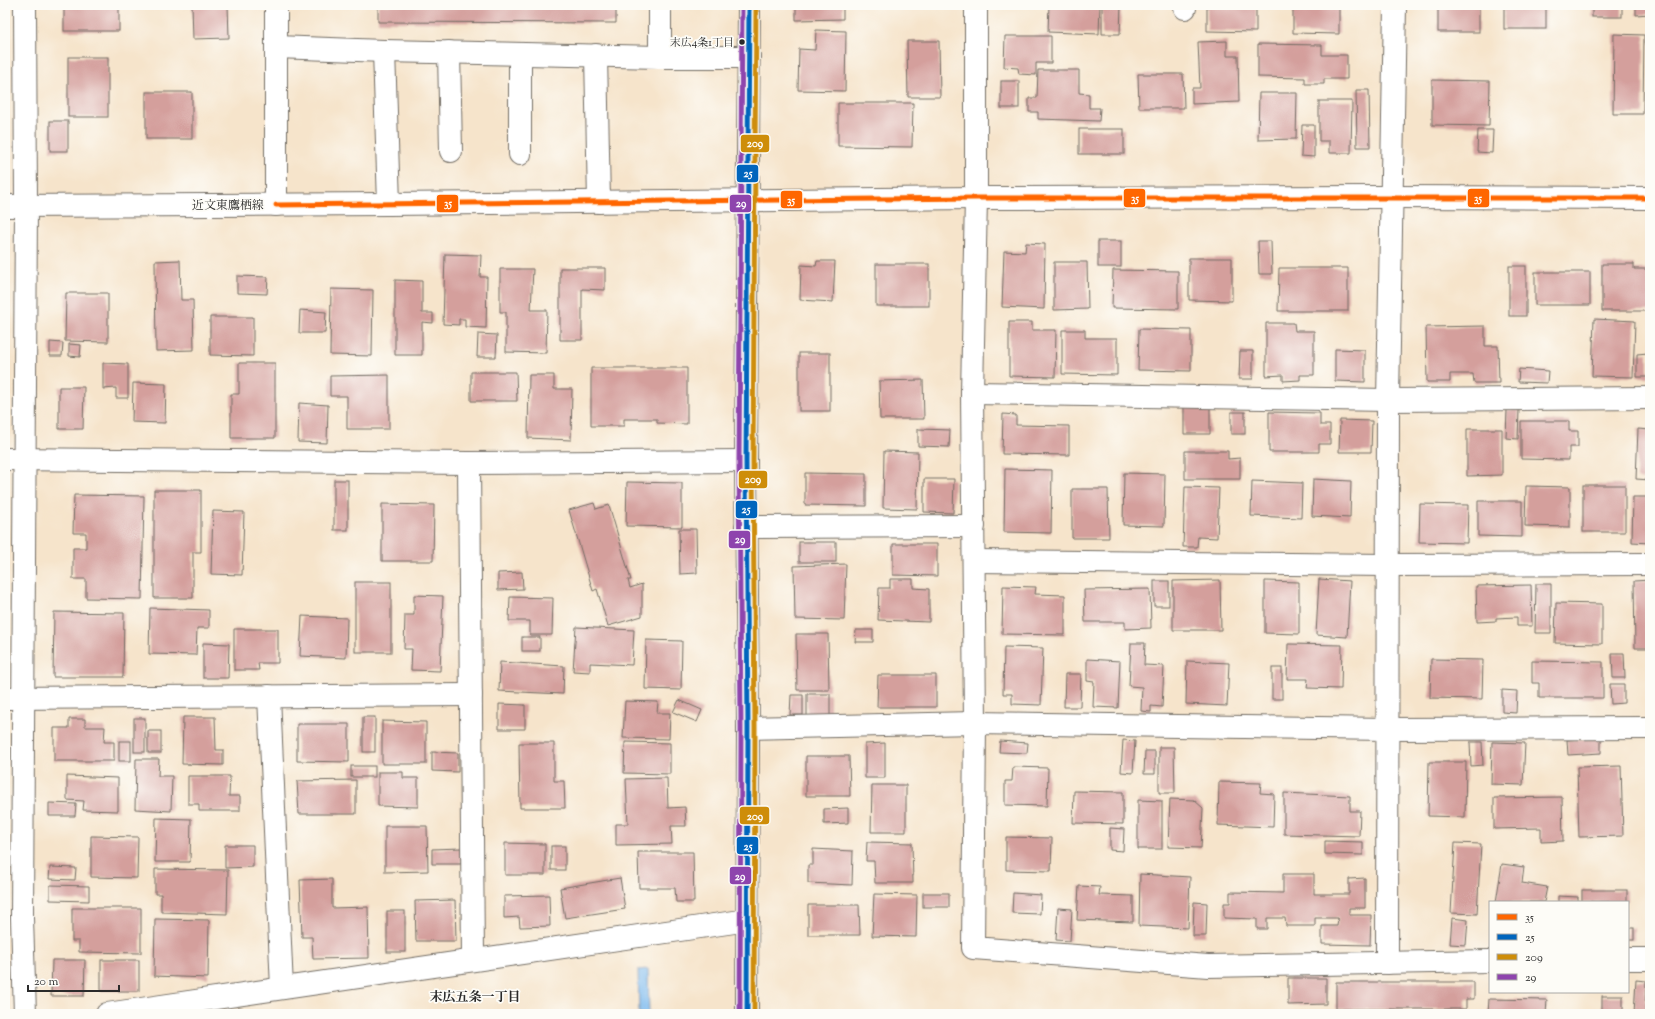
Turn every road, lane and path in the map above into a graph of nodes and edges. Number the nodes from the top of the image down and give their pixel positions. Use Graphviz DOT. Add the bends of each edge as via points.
graph roads {
  1 [pos="25,5"];
  2 [pos="276,5"];
  3 [pos="660,5"];
  4 [pos="749,5"];
  5 [pos="976,5"];
  6 [pos="1395,5"];
  7 [pos="276,47"];
  8 [pos="384,51"];
  9 [pos="449,52"];
  10 [pos="520,54"];
  11 [pos="596,55"];
  12 [pos="660,57"];
  13 [pos="749,57"];
  14 [pos="451,152"];
  15 [pos="520,154"];
  16 [pos="1392,196"];
  17 [pos="976,198"];
  18 [pos="1650,198"];
  19 [pos="749,200"];
  20 [pos="599,202"];
  21 [pos="389,204"];
  22 [pos="276,205"];
  23 [pos="15,206"];
  24 [pos="972,393"];
  25 [pos="1650,398"];
  26 [pos="1388,400"];
  27 [pos="15,459"];
  28 [pos="746,461"];
  29 [pos="469,463"];
  30 [pos="974,526"];
  31 [pos="746,527"];
  32 [pos="974,561"];
  33 [pos="1650,564"];
  34 [pos="1388,565"];
  35 [pos="471,695"];
  36 [pos="269,696"];
  37 [pos="14,698"];
  38 [pos="975,724"];
  39 [pos="748,728"];
  40 [pos="1650,728"];
  41 [pos="1388,729"];
  42 [pos="14,918"];
  43 [pos="748,920"];
  44 [pos="473,959"];
  45 [pos="1629,959"];
  46 [pos="1650,959"];
  47 [pos="1489,961"];
  48 [pos="1387,963"];
  49 [pos="282,988"];
  50 [pos="25,1014"];
  51 [pos="107,1014"];
  52 [pos="747,1014"];
  1 -- 23 [label="street"];
  2 -- 7 [label="street"];
  3 -- 12 [label="street"];
  4 -- 13 [label="street"];
  5 -- 17 [label="street"];
  6 -- 16 [label="street"];
  7 -- 8 [label="street"];
  7 -- 22 [label="street"];
  8 -- 9 [label="street"];
  8 -- 21 [label="street"];
  9 -- 10 [label="street"];
  9 -- 14 [label="street"];
  10 -- 11 [label="street"];
  10 -- 15 [label="street"];
  11 -- 12 [label="street"];
  11 -- 20 [label="street"];
  12 -- 13 [label="street"];
  13 -- 19 [label="street"];
  16 -- 17 [label="street, 近文東鷹栖線"];
  16 -- 18 [label="street, 近文東鷹栖線"];
  16 -- 26 [label="street"];
  17 -- 19 [label="street, 近文東鷹栖線"];
  17 -- 24 [label="street"];
  19 -- 20 [label="street, 近文東鷹栖線"];
  19 -- 28 [label="street"];
  20 -- 21 [label="street, 近文東鷹栖線"];
  21 -- 22 [label="street, 近文東鷹栖線"];
  22 -- 23 [label="street, 近文東鷹栖線"];
  23 -- 27 [label="street"];
  24 -- 26 [label="street"];
  24 -- 30 [label="street"];
  25 -- 26 [label="street"];
  26 -- 34 [label="street"];
  27 -- 29 [label="street"];
  27 -- 37 [label="street"];
  28 -- 29 [label="street"];
  28 -- 31 [label="street"];
  29 -- 35 [label="street"];
  30 -- 31 [label="street"];
  30 -- 32 [label="street"];
  31 -- 39 [label="street"];
  32 -- 34 [label="street"];
  32 -- 38 [label="street"];
  33 -- 34 [label="street"];
  34 -- 41 [label="street"];
  35 -- 36 [label="street"];
  35 -- 44 [label="street"];
  36 -- 37 [label="street"];
  36 -- 49 [label="street"];
  37 -- 42 [label="street"];
  38 -- 39 [label="street"];
  38 -- 41 [label="street"];
  38 -- 48 [label="street" via="973,948 1208,966"];
  39 -- 43 [label="street"];
  40 -- 41 [label="street"];
  41 -- 48 [label="street"];
  42 -- 50 [label="street"];
  43 -- 44 [label="street"];
  43 -- 52 [label="street"];
  44 -- 49 [label="street"];
  45 -- 46 [label="street"];
  47 -- 48 [label="street"];
  49 -- 51 [label="street"];
}
